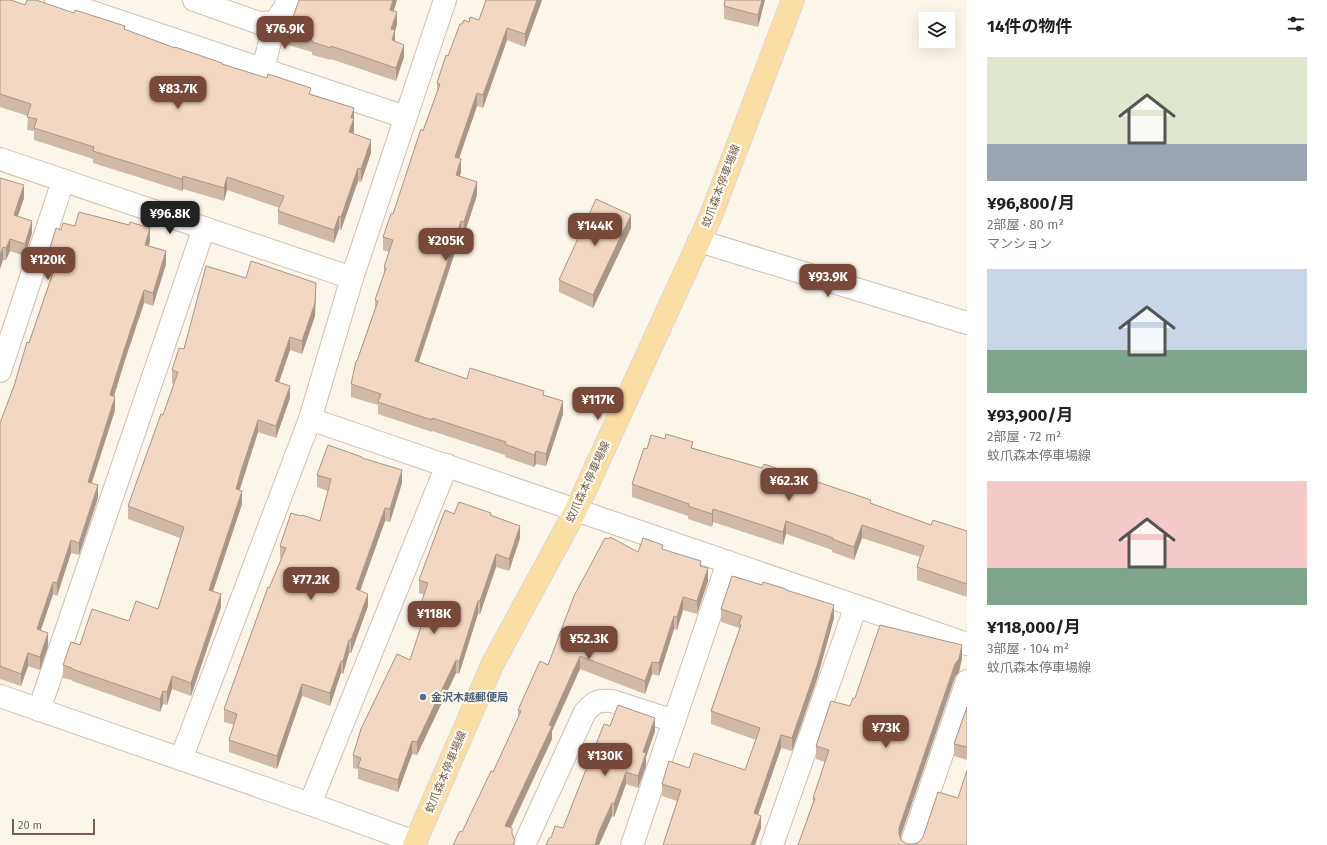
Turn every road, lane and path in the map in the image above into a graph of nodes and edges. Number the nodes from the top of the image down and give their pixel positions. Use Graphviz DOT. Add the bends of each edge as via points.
graph roads {
  1 [pos="56,0"];
  2 [pos="194,0"];
  3 [pos="288,0"];
  4 [pos="445,0"];
  5 [pos="793,0"];
  6 [pos="275,22"];
  7 [pos="263,70"];
  8 [pos="405,117"];
  9 [pos="0,160"];
  10 [pos="63,181"];
  11 [pos="204,228"];
  12 [pos="699,241"];
  13 [pos="352,278"];
  14 [pos="967,323"];
  15 [pos="0,371"];
  16 [pos="310,419"];
  17 [pos="446,465"];
  18 [pos="576,510"];
  19 [pos="728,562"];
  20 [pos="856,606"];
  21 [pos="967,644"];
  22 [pos="967,681"];
  23 [pos="0,696"];
  24 [pos="39,710"];
  25 [pos="674,721"];
  26 [pos="181,759"];
  27 [pos="310,804"];
  28 [pos="414,844"];
  29 [pos="524,845"];
  30 [pos="632,845"];
  31 [pos="772,845"];
  32 [pos="911,845"];
  1 -- 7 [label="street"];
  2 -- 6 [label="street" via="259,23"];
  3 -- 6 [label="street"];
  4 -- 8 [label="street"];
  5 -- 12 [label="main road, 蚊爪森本停車場線"];
  6 -- 7 [label="street"];
  7 -- 8 [label="street"];
  8 -- 13 [label="street"];
  9 -- 10 [label="street"];
  10 -- 11 [label="street"];
  10 -- 15 [label="street"];
  11 -- 13 [label="street"];
  11 -- 24 [label="street"];
  12 -- 14 [label="street"];
  12 -- 18 [label="main road, 蚊爪森本停車場線"];
  13 -- 16 [label="street"];
  16 -- 17 [label="street"];
  16 -- 26 [label="street"];
  17 -- 18 [label="street"];
  17 -- 27 [label="street"];
  18 -- 19 [label="street"];
  18 -- 28 [label="main road, 蚊爪森本停車場線" via="493,663"];
  19 -- 20 [label="street"];
  19 -- 25 [label="street"];
  20 -- 21 [label="street"];
  20 -- 31 [label="street"];
  22 -- 32 [label="street"];
  23 -- 24 [label="street"];
  24 -- 26 [label="street"];
  25 -- 29 [label="street" via="612,701 594,702 585,712"];
  25 -- 30 [label="street"];
  26 -- 27 [label="street"];
  27 -- 28 [label="street"];
}
